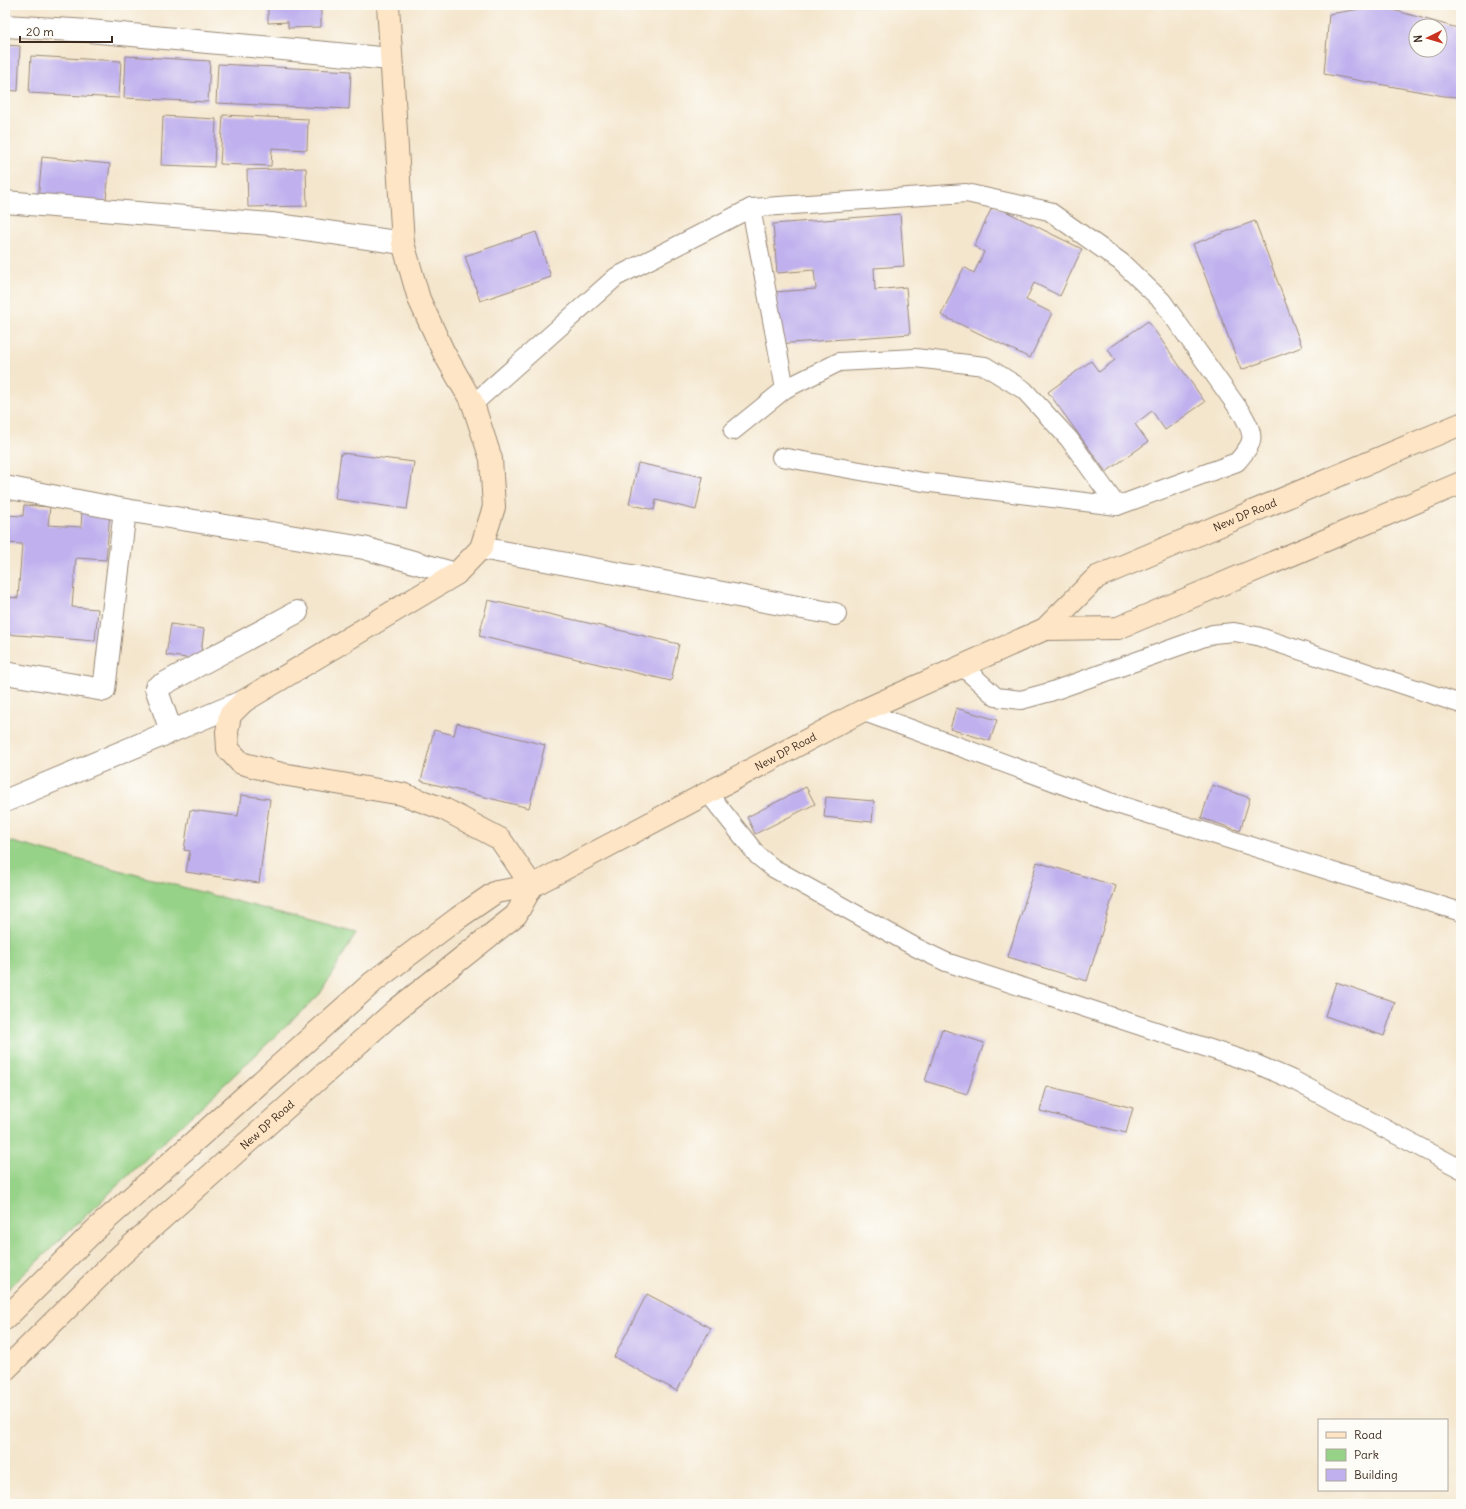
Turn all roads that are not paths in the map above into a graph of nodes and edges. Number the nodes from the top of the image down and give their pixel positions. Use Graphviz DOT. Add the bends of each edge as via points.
graph roads {
  1 [pos="388,5"];
  2 [pos="5,26"];
  3 [pos="391,59"];
  4 [pos="5,202"];
  5 [pos="751,208"];
  6 [pos="403,243"];
  7 [pos="785,389"];
  8 [pos="473,404"];
  9 [pos="1461,424"];
  10 [pos="733,431"];
  11 [pos="781,457"];
  12 [pos="1461,483"];
  13 [pos="5,487"];
  14 [pos="1117,506"];
  15 [pos="125,510"];
  16 [pos="481,548"];
  17 [pos="456,574"];
  18 [pos="297,612"];
  19 [pos="834,614"];
  20 [pos="1045,629"];
  21 [pos="962,666"];
  22 [pos="5,672"];
  23 [pos="244,701"];
  24 [pos="1461,704"];
  25 [pos="862,711"];
  26 [pos="171,731"];
  27 [pos="708,793"];
  28 [pos="5,801"];
  29 [pos="532,886"];
  30 [pos="1461,912"];
  31 [pos="1461,1170"];
  32 [pos="5,1319"];
  33 [pos="5,1370"];
  1 -- 3 [label="main road"];
  2 -- 3 [label="street" via="89,31"];
  3 -- 6 [label="main road"];
  4 -- 6 [label="street" via="271,224"];
  5 -- 7 [label="lane"];
  5 -- 8 [label="lane" via="616,277"];
  5 -- 14 [label="lane" via="966,193 1049,211 1121,262 1162,301 1252,431 1250,447 1237,462"];
  6 -- 8 [label="main road" via="419,299 444,353"];
  7 -- 10 [label="lane"];
  7 -- 14 [label="lane" via="839,362 915,358 985,366 1024,390 1069,439"];
  8 -- 16 [label="main road" via="491,459 494,507"];
  9 -- 20 [label="main road, New DP Road" via="1097,578"];
  11 -- 14 [label="lane" via="923,482"];
  12 -- 20 [label="main road, New DP Road" via="1118,628"];
  13 -- 15 [label="street"];
  15 -- 17 [label="street" via="364,548"];
  15 -- 22 [label="street" via="104,690"];
  16 -- 17 [label="main road"];
  16 -- 19 [label="street"];
  17 -- 23 [label="main road"];
  18 -- 26 [label="street" via="156,688"];
  20 -- 21 [label="main road, New DP Road"];
  21 -- 24 [label="lane" via="996,697 1021,700 1213,634 1234,632 1257,636"];
  21 -- 25 [label="main road, New DP Road"];
  23 -- 26 [label="street"];
  23 -- 29 [label="main road" via="230,715 227,732 228,749 241,763 282,774 402,794 444,808 500,839"];
  25 -- 27 [label="main road, New DP Road"];
  25 -- 30 [label="lane" via="1106,801"];
  26 -- 28 [label="street"];
  27 -- 29 [label="main road, New DP Road"];
  27 -- 31 [label="lane" via="758,856 773,868 917,948 946,962 1256,1064 1291,1079"];
  29 -- 32 [label="main road, New DP Road" via="496,892 373,982 96,1229"];
  29 -- 33 [label="main road, New DP Road" via="516,915 396,1010 314,1083 121,1255"];
}
